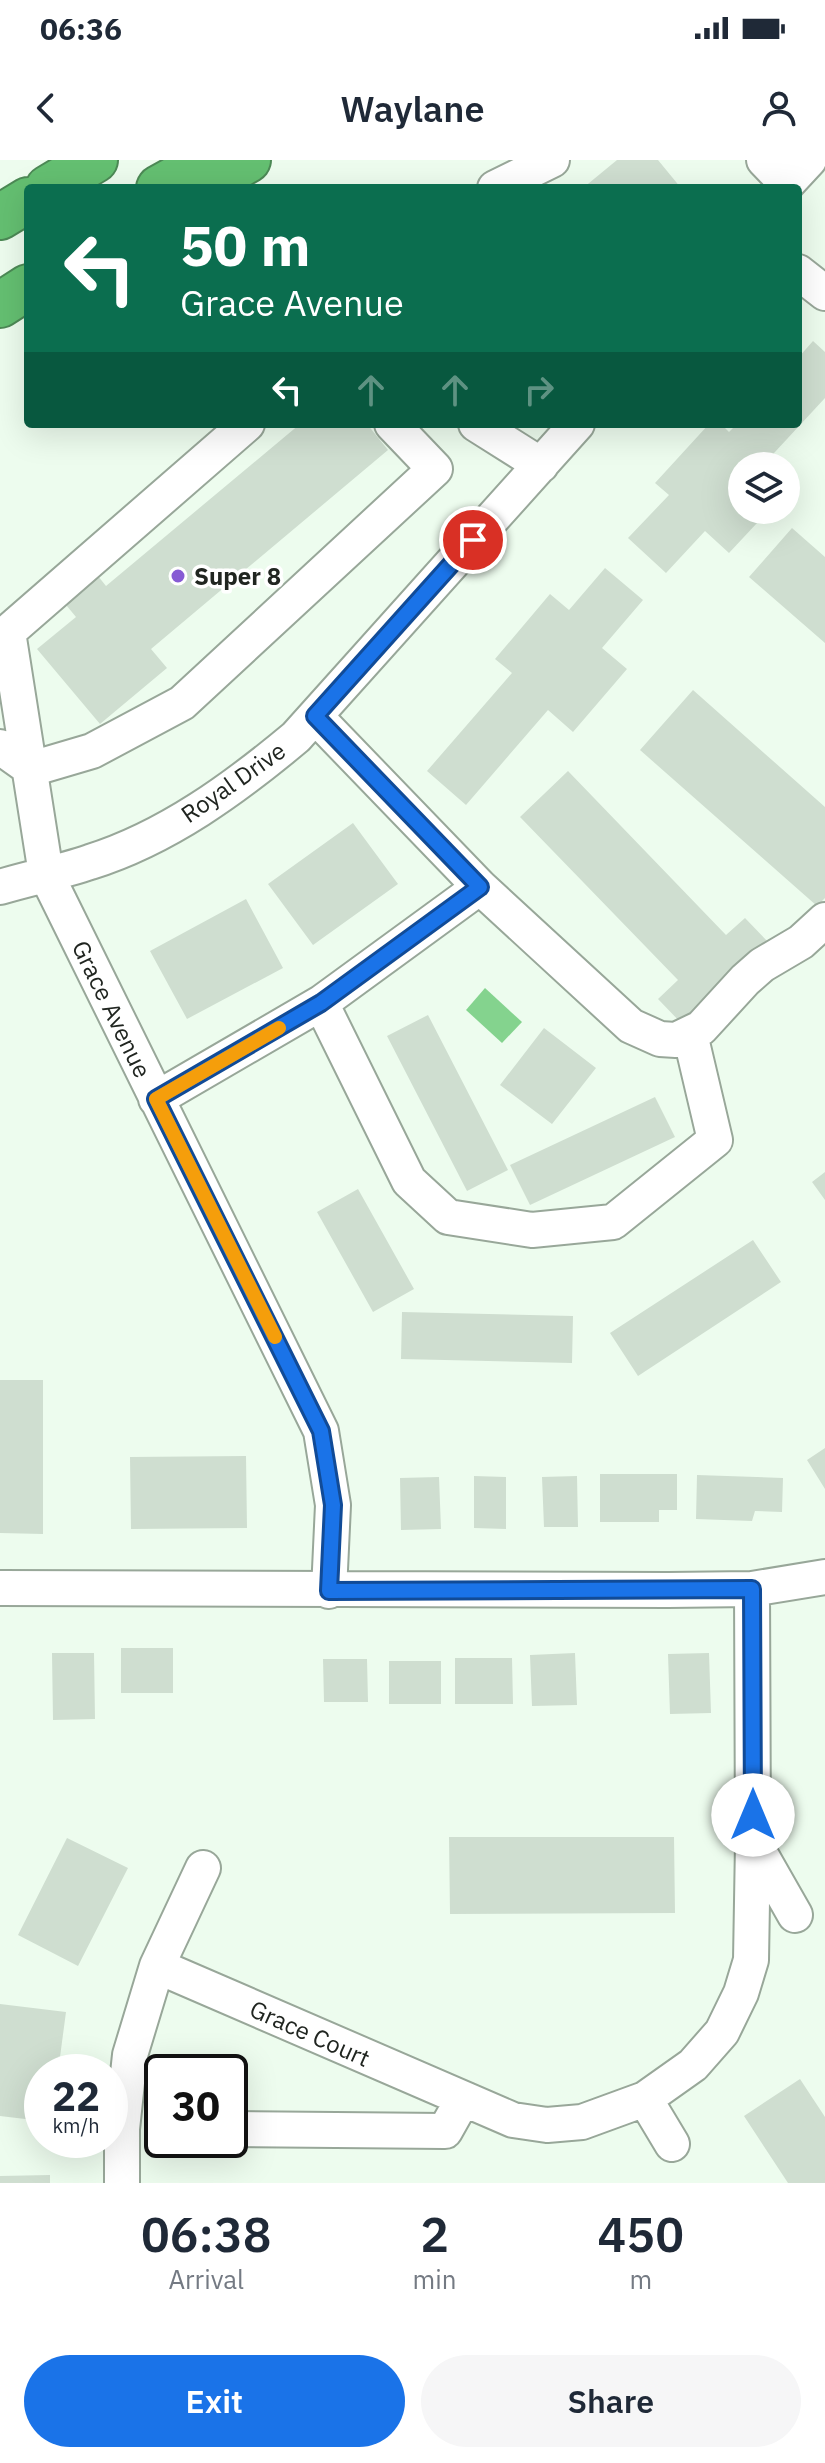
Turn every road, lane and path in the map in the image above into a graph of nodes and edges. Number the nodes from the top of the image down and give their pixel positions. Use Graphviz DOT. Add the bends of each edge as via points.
graph roads {
  1 [pos="95,160"];
  2 [pos="209,160"];
  3 [pos="248,160"];
  4 [pos="552,160"];
  5 [pos="55,184"];
  6 [pos="166,184"];
  7 [pos="207,184"];
  8 [pos="503,184"];
  9 [pos="24,202"];
  10 [pos="0,217"];
  11 [pos="24,263"];
  12 [pos="802,275"];
  13 [pos="0,278"];
  14 [pos="24,290"];
  15 [pos="825,293"];
  16 [pos="0,305"];
  17 [pos="242,428"];
  18 [pos="396,428"];
  19 [pos="482,428"];
  20 [pos="573,428"];
  21 [pos="541,465"];
  22 [pos="315,716"];
  23 [pos="0,747"];
  24 [pos="31,769"];
  25 [pos="46,874"];
  26 [pos="0,887"];
  27 [pos="480,887"];
  28 [pos="825,920"];
  29 [pos="321,1003"];
  30 [pos="690,1034"];
  31 [pos="156,1099"];
  32 [pos="825,1577"];
  33 [pos="0,1588"];
  34 [pos="752,1589"];
  35 [pos="329,1591"];
  36 [pos="753,1843"];
  37 [pos="203,1868"];
  38 [pos="795,1915"];
  39 [pos="157,1966"];
  40 [pos="463,2099"];
  41 [pos="645,2099"];
  42 [pos="248,2129"];
  43 [pos="672,2144"];
  44 [pos="122,2183"];
  1 -- 5 [label="highway"];
  2 -- 6 [label="highway"];
  3 -- 7 [label="highway"];
  4 -- 8 [label="street"];
  9 -- 10 [label="highway"];
  11 -- 13 [label="highway"];
  12 -- 15 [label="street"];
  14 -- 16 [label="highway"];
  17 -- 24 [label="street, Grace Avenue" via="8,632"];
  18 -- 24 [label="street" via="435,469 182,703 92,751"];
  19 -- 21 [label="street"];
  20 -- 21 [label="street, Royal Drive"];
  21 -- 22 [label="street, Royal Drive"];
  22 -- 25 [label="street, Royal Drive" via="247,778 158,834 92,862"];
  22 -- 27 [label="street"];
  23 -- 24 [label="street"];
  24 -- 25 [label="street, Grace Avenue"];
  25 -- 26 [label="street, Royal Drive"];
  25 -- 31 [label="street, Grace Avenue"];
  27 -- 29 [label="street"];
  27 -- 30 [label="street" via="631,1026 660,1039"];
  28 -- 30 [label="street" via="762,965"];
  29 -- 30 [label="street" via="409,1181 448,1217 532,1230 613,1222 715,1140"];
  29 -- 31 [label="street"];
  31 -- 35 [label="street, Grace Avenue" via="321,1431 333,1505"];
  32 -- 34 [label="street"];
  33 -- 35 [label="street"];
  34 -- 35 [label="street"];
  34 -- 36 [label="street, Grace Court"];
  36 -- 38 [label="street"];
  36 -- 41 [label="street, Grace Court" via="751,1960 741,1993 722,2032 693,2065"];
  37 -- 39 [label="street"];
  39 -- 40 [label="street, Grace Court"];
  39 -- 44 [label="street" via="130,2055"];
  40 -- 41 [label="street, Grace Court" via="513,2120 547,2125 582,2122"];
  40 -- 42 [label="street" via="445,2131"];
  41 -- 43 [label="street"];
}
